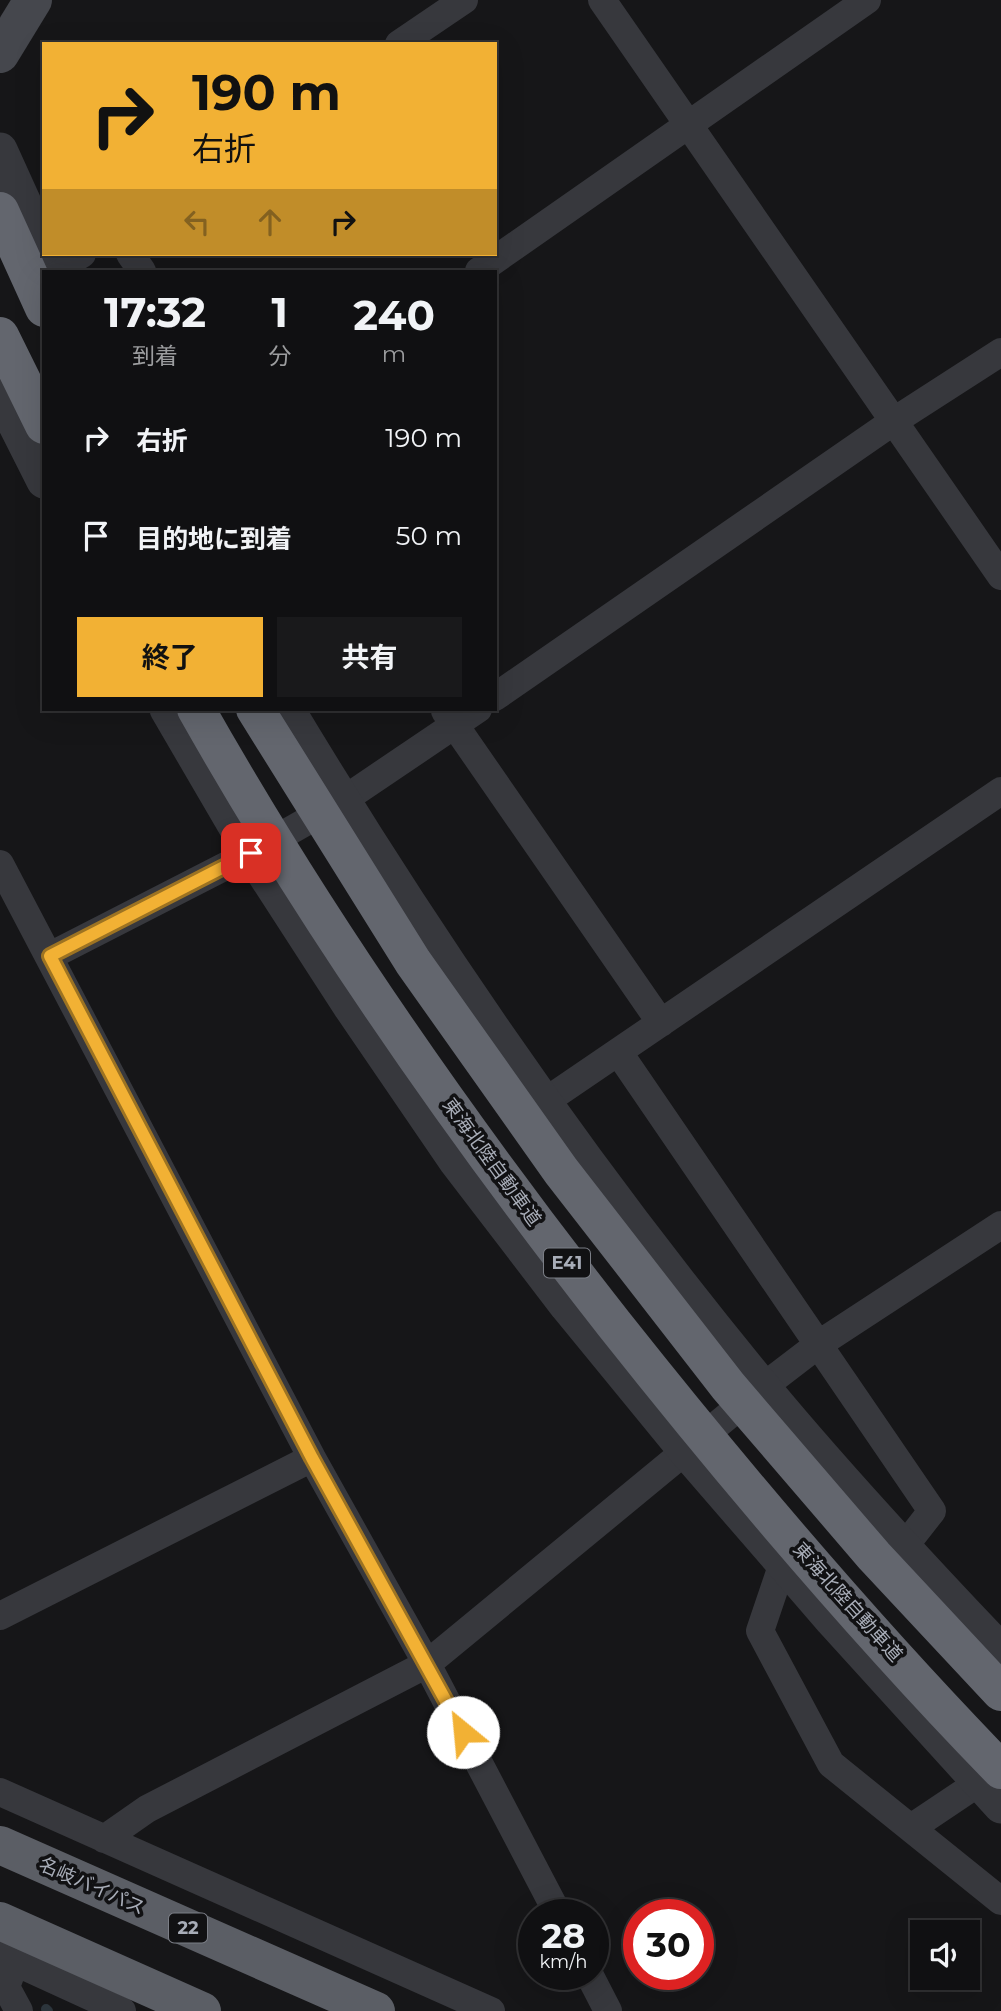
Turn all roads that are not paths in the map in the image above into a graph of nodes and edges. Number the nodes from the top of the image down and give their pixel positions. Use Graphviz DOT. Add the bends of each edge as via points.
graph roads {
  1 [pos="33,0"];
  2 [pos="464,0"];
  3 [pos="602,0"];
  4 [pos="867,0"];
  5 [pos="402,42"];
  6 [pos="0,54"];
  7 [pos="690,126"];
  8 [pos="0,150"];
  9 [pos="0,211"];
  10 [pos="42,243"];
  11 [pos="79,256"];
  12 [pos="57,270"];
  13 [pos="480,270"];
  14 [pos="42,304"];
  15 [pos="0,336"];
  16 [pos="1001,352"];
  17 [pos="0,394"];
  18 [pos="42,421"];
  19 [pos="894,421"];
  20 [pos="42,477"];
  21 [pos="1001,576"];
  22 [pos="497,696"];
  23 [pos="168,711"];
  24 [pos="197,711"];
  25 [pos="256,711"];
  26 [pos="288,711"];
  27 [pos="471,711"];
  28 [pos="449,717"];
  29 [pos="1001,791"];
  30 [pos="342,801"];
  31 [pos="251,853"];
  32 [pos="0,864"];
  33 [pos="50,956"];
  34 [pos="662,1023"];
  35 [pos="619,1053"];
  36 [pos="543,1103"];
  37 [pos="1001,1225"];
  38 [pos="819,1344"];
  39 [pos="763,1387"];
  40 [pos="685,1450"];
  41 [pos="312,1458"];
  42 [pos="903,1548"];
  43 [pos="783,1563"];
  44 [pos="0,1616"];
  45 [pos="1001,1651"];
  46 [pos="427,1664"];
  47 [pos="1001,1692"];
  48 [pos="996,1782"];
  49 [pos="0,1792"];
  50 [pos="911,1828"];
  51 [pos="104,1839"];
  52 [pos="0,1845"];
  53 [pos="550,1899"];
  54 [pos="1001,1901"];
  55 [pos="0,1921"];
  56 [pos="8,1958"];
  57 [pos="597,1990"];
  58 [pos="19,2011"];
  59 [pos="122,2011"];
  60 [pos="202,2011"];
  61 [pos="376,2011"];
  62 [pos="491,2011"];
  63 [pos="608,2011"];
  1 -- 6 [label="main road"];
  2 -- 5 [label="street"];
  3 -- 7 [label="street"];
  4 -- 7 [label="street"];
  7 -- 13 [label="street"];
  7 -- 19 [label="street"];
  8 -- 10 [label="street"];
  9 -- 14 [label="highway"];
  11 -- 12 [label="street"];
  15 -- 18 [label="highway"];
  16 -- 19 [label="street"];
  17 -- 20 [label="street"];
  19 -- 21 [label="street"];
  19 -- 22 [label="street"];
  23 -- 31 [label="street"];
  24 -- 48 [label="highway, 東海北陸自動車道 / E41" via="380,1006 530,1216 683,1411"];
  25 -- 47 [label="highway, E41" via="413,962 561,1171 728,1385 874,1556"];
  26 -- 30 [label="street"];
  27 -- 28 [label="street"];
  28 -- 30 [label="street"];
  28 -- 34 [label="street"];
  29 -- 34 [label="street"];
  30 -- 31 [label="street"];
  30 -- 36 [label="street"];
  31 -- 33 [label="street"];
  31 -- 40 [label="street" via="456,1161"];
  32 -- 33 [label="street"];
  33 -- 41 [label="street"];
  34 -- 35 [label="street"];
  35 -- 36 [label="street"];
  35 -- 38 [label="street"];
  36 -- 39 [label="street"];
  37 -- 38 [label="street"];
  38 -- 39 [label="street"];
  38 -- 42 [label="street" via="932,1511"];
  39 -- 40 [label="street"];
  39 -- 42 [label="street"];
  40 -- 43 [label="street"];
  40 -- 46 [label="street"];
  41 -- 44 [label="street"];
  41 -- 46 [label="street"];
  42 -- 45 [label="street"];
  43 -- 48 [label="street"];
  43 -- 50 [label="street" via="760,1631 831,1764"];
  46 -- 51 [label="street" via="148,1809"];
  46 -- 53 [label="street"];
  48 -- 50 [label="street"];
  49 -- 51 [label="street"];
  50 -- 54 [label="street"];
  51 -- 62 [label="street"];
  52 -- 61 [label="highway, 名岐バイパス / 22"];
  55 -- 60 [label="highway"];
  56 -- 58 [label="street" via="6,1987"];
  56 -- 59 [label="street"];
  57 -- 63 [label="street"];
}
